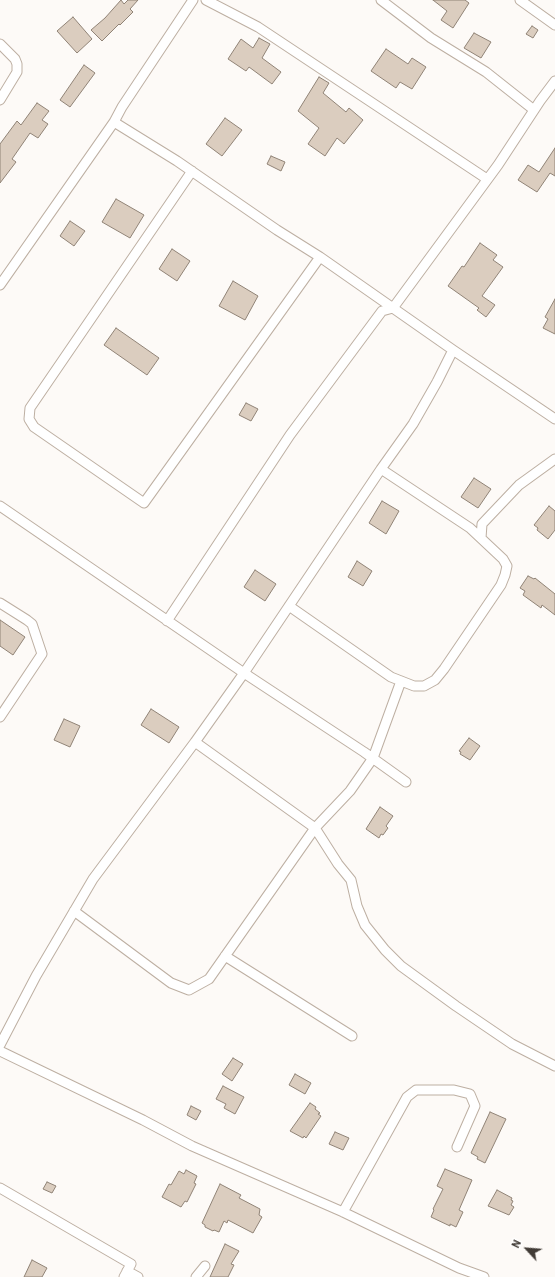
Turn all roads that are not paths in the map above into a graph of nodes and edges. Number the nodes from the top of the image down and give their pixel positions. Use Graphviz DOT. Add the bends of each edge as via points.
graph roads {
  1 [pos="193,0"];
  2 [pos="206,0"];
  3 [pos="381,0"];
  4 [pos="520,0"];
  5 [pos="555,25"];
  6 [pos="0,44"];
  7 [pos="555,81"];
  8 [pos="0,100"];
  9 [pos="534,110"];
  10 [pos="114,122"];
  11 [pos="192,171"];
  12 [pos="486,179"];
  13 [pos="320,257"];
  14 [pos="0,285"];
  15 [pos="393,308"];
  16 [pos="453,350"];
  17 [pos="555,419"];
  18 [pos="555,459"];
  19 [pos="381,469"];
  20 [pos="0,506"];
  21 [pos="481,538"];
  22 [pos="0,603"];
  23 [pos="288,606"];
  24 [pos="167,621"];
  25 [pos="244,673"];
  26 [pos="402,681"];
  27 [pos="0,717"];
  28 [pos="195,742"];
  29 [pos="373,758"];
  30 [pos="406,782"];
  31 [pos="315,828"];
  32 [pos="74,911"];
  33 [pos="225,956"];
  34 [pos="352,1036"];
  35 [pos="0,1045"];
  36 [pos="0,1051"];
  37 [pos="555,1066"];
  38 [pos="457,1147"];
  39 [pos="0,1188"];
  40 [pos="343,1212"];
  41 [pos="206,1266"];
  42 [pos="125,1274"];
  43 [pos="138,1277"];
  44 [pos="196,1277"];
  45 [pos="484,1277"];
  1 -- 10 [label="street"];
  2 -- 12 [label="street" via="258,27"];
  3 -- 9 [label="street" via="431,38 486,72"];
  4 -- 5 [label="street"];
  6 -- 8 [label="street" via="17,64 17,72"];
  7 -- 9 [label="street"];
  9 -- 12 [label="street"];
  10 -- 11 [label="street"];
  10 -- 14 [label="street"];
  11 -- 13 [label="street"];
  11 -- 13 [label="street" via="30,408 30,419 34,427 144,502"];
  12 -- 15 [label="street"];
  13 -- 15 [label="street"];
  15 -- 16 [label="street"];
  15 -- 24 [label="street" via="382,310 290,435"];
  16 -- 17 [label="street"];
  16 -- 19 [label="street" via="413,424"];
  18 -- 21 [label="street" via="519,485 482,524"];
  19 -- 21 [label="street"];
  19 -- 23 [label="street"];
  20 -- 24 [label="street"];
  21 -- 26 [label="street" via="507,566 501,586 435,680 424,686 414,686"];
  22 -- 27 [label="street" via="32,624 42,654"];
  23 -- 25 [label="street"];
  23 -- 26 [label="street" via="391,677"];
  24 -- 25 [label="street"];
  25 -- 28 [label="street"];
  25 -- 29 [label="street"];
  26 -- 29 [label="street"];
  28 -- 31 [label="street"];
  28 -- 32 [label="street" via="93,879"];
  29 -- 30 [label="street"];
  29 -- 31 [label="street" via="350,791"];
  31 -- 33 [label="street"];
  31 -- 37 [label="street" via="351,880 360,914 366,925 401,966 506,1040"];
  32 -- 33 [label="street" via="171,983 189,990 209,979"];
  32 -- 35 [label="street"];
  33 -- 34 [label="street"];
  36 -- 40 [label="street" via="192,1146"];
  38 -- 40 [label="street" via="475,1106 470,1094 454,1090 416,1090 407,1097"];
  39 -- 42 [label="street" via="131,1264"];
  40 -- 45 [label="street" via="459,1268"];
  41 -- 44 [label="street"];
  42 -- 43 [label="street"];
}
